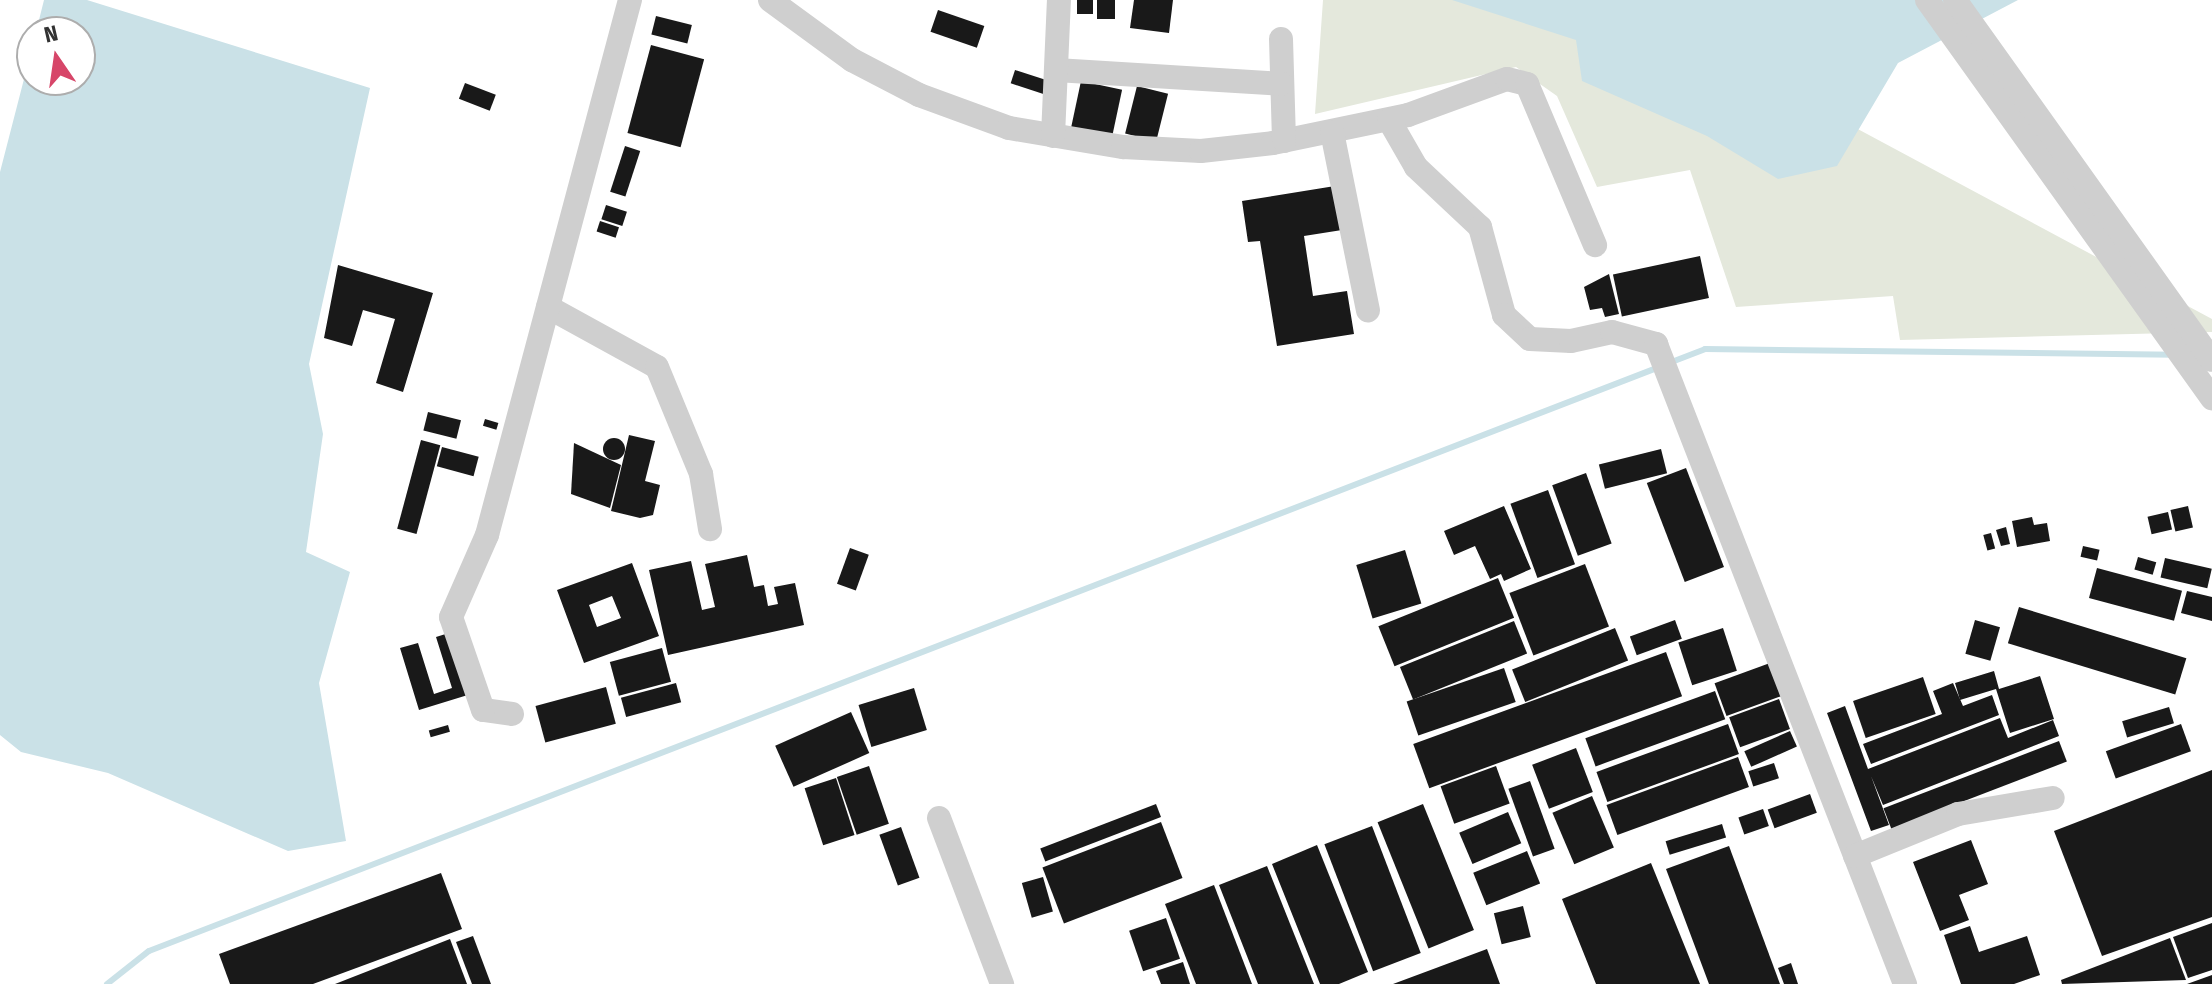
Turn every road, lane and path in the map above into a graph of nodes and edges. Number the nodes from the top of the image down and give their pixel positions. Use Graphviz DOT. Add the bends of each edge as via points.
graph roads {
  1 [pos="630,0"];
  2 [pos="770,0"];
  3 [pos="1059,0"];
  4 [pos="1927,0"];
  5 [pos="1955,0"];
  6 [pos="1281,39"];
  7 [pos="1056,70"];
  8 [pos="1282,84"];
  9 [pos="2005,88"];
  10 [pos="1389,120"];
  11 [pos="1332,132"];
  12 [pos="1053,136"];
  13 [pos="1284,141"];
  14 [pos="1595,245"];
  15 [pos="548,307"];
  16 [pos="2159,308"];
  17 [pos="1368,310"];
  18 [pos="2212,360"];
  19 [pos="2212,398"];
  20 [pos="710,529"];
  21 [pos="512,714"];
  22 [pos="2053,798"];
  23 [pos="939,818"];
  24 [pos="1855,856"];
  25 [pos="1002,984"];
  26 [pos="1905,984"];
  1 -- 15 [label="street"];
  2 -- 12 [label="street" via="852,60 919,95"];
  3 -- 7 [label="street"];
  4 -- 9 [label="street"];
  5 -- 9 [label="street"];
  6 -- 8 [label="street"];
  7 -- 8 [label="street"];
  7 -- 12 [label="street"];
  8 -- 13 [label="street"];
  9 -- 16 [label="street"];
  10 -- 11 [label="street"];
  10 -- 14 [label="street" via="1507,79 1527,84"];
  10 -- 24 [label="street" via="1416,167 1480,227 1504,315 1530,339 1571,341 1612,332 1656,344"];
  11 -- 13 [label="street"];
  11 -- 17 [label="street"];
  12 -- 13 [label="street" via="1201,151"];
  15 -- 20 [label="street" via="657,367 701,474"];
  15 -- 21 [label="street" via="487,535 451,617 483,710"];
  16 -- 18 [label="street"];
  16 -- 19 [label="street"];
  22 -- 24 [label="street" via="1958,814"];
  23 -- 25 [label="street"];
  24 -- 26 [label="street"];
}
